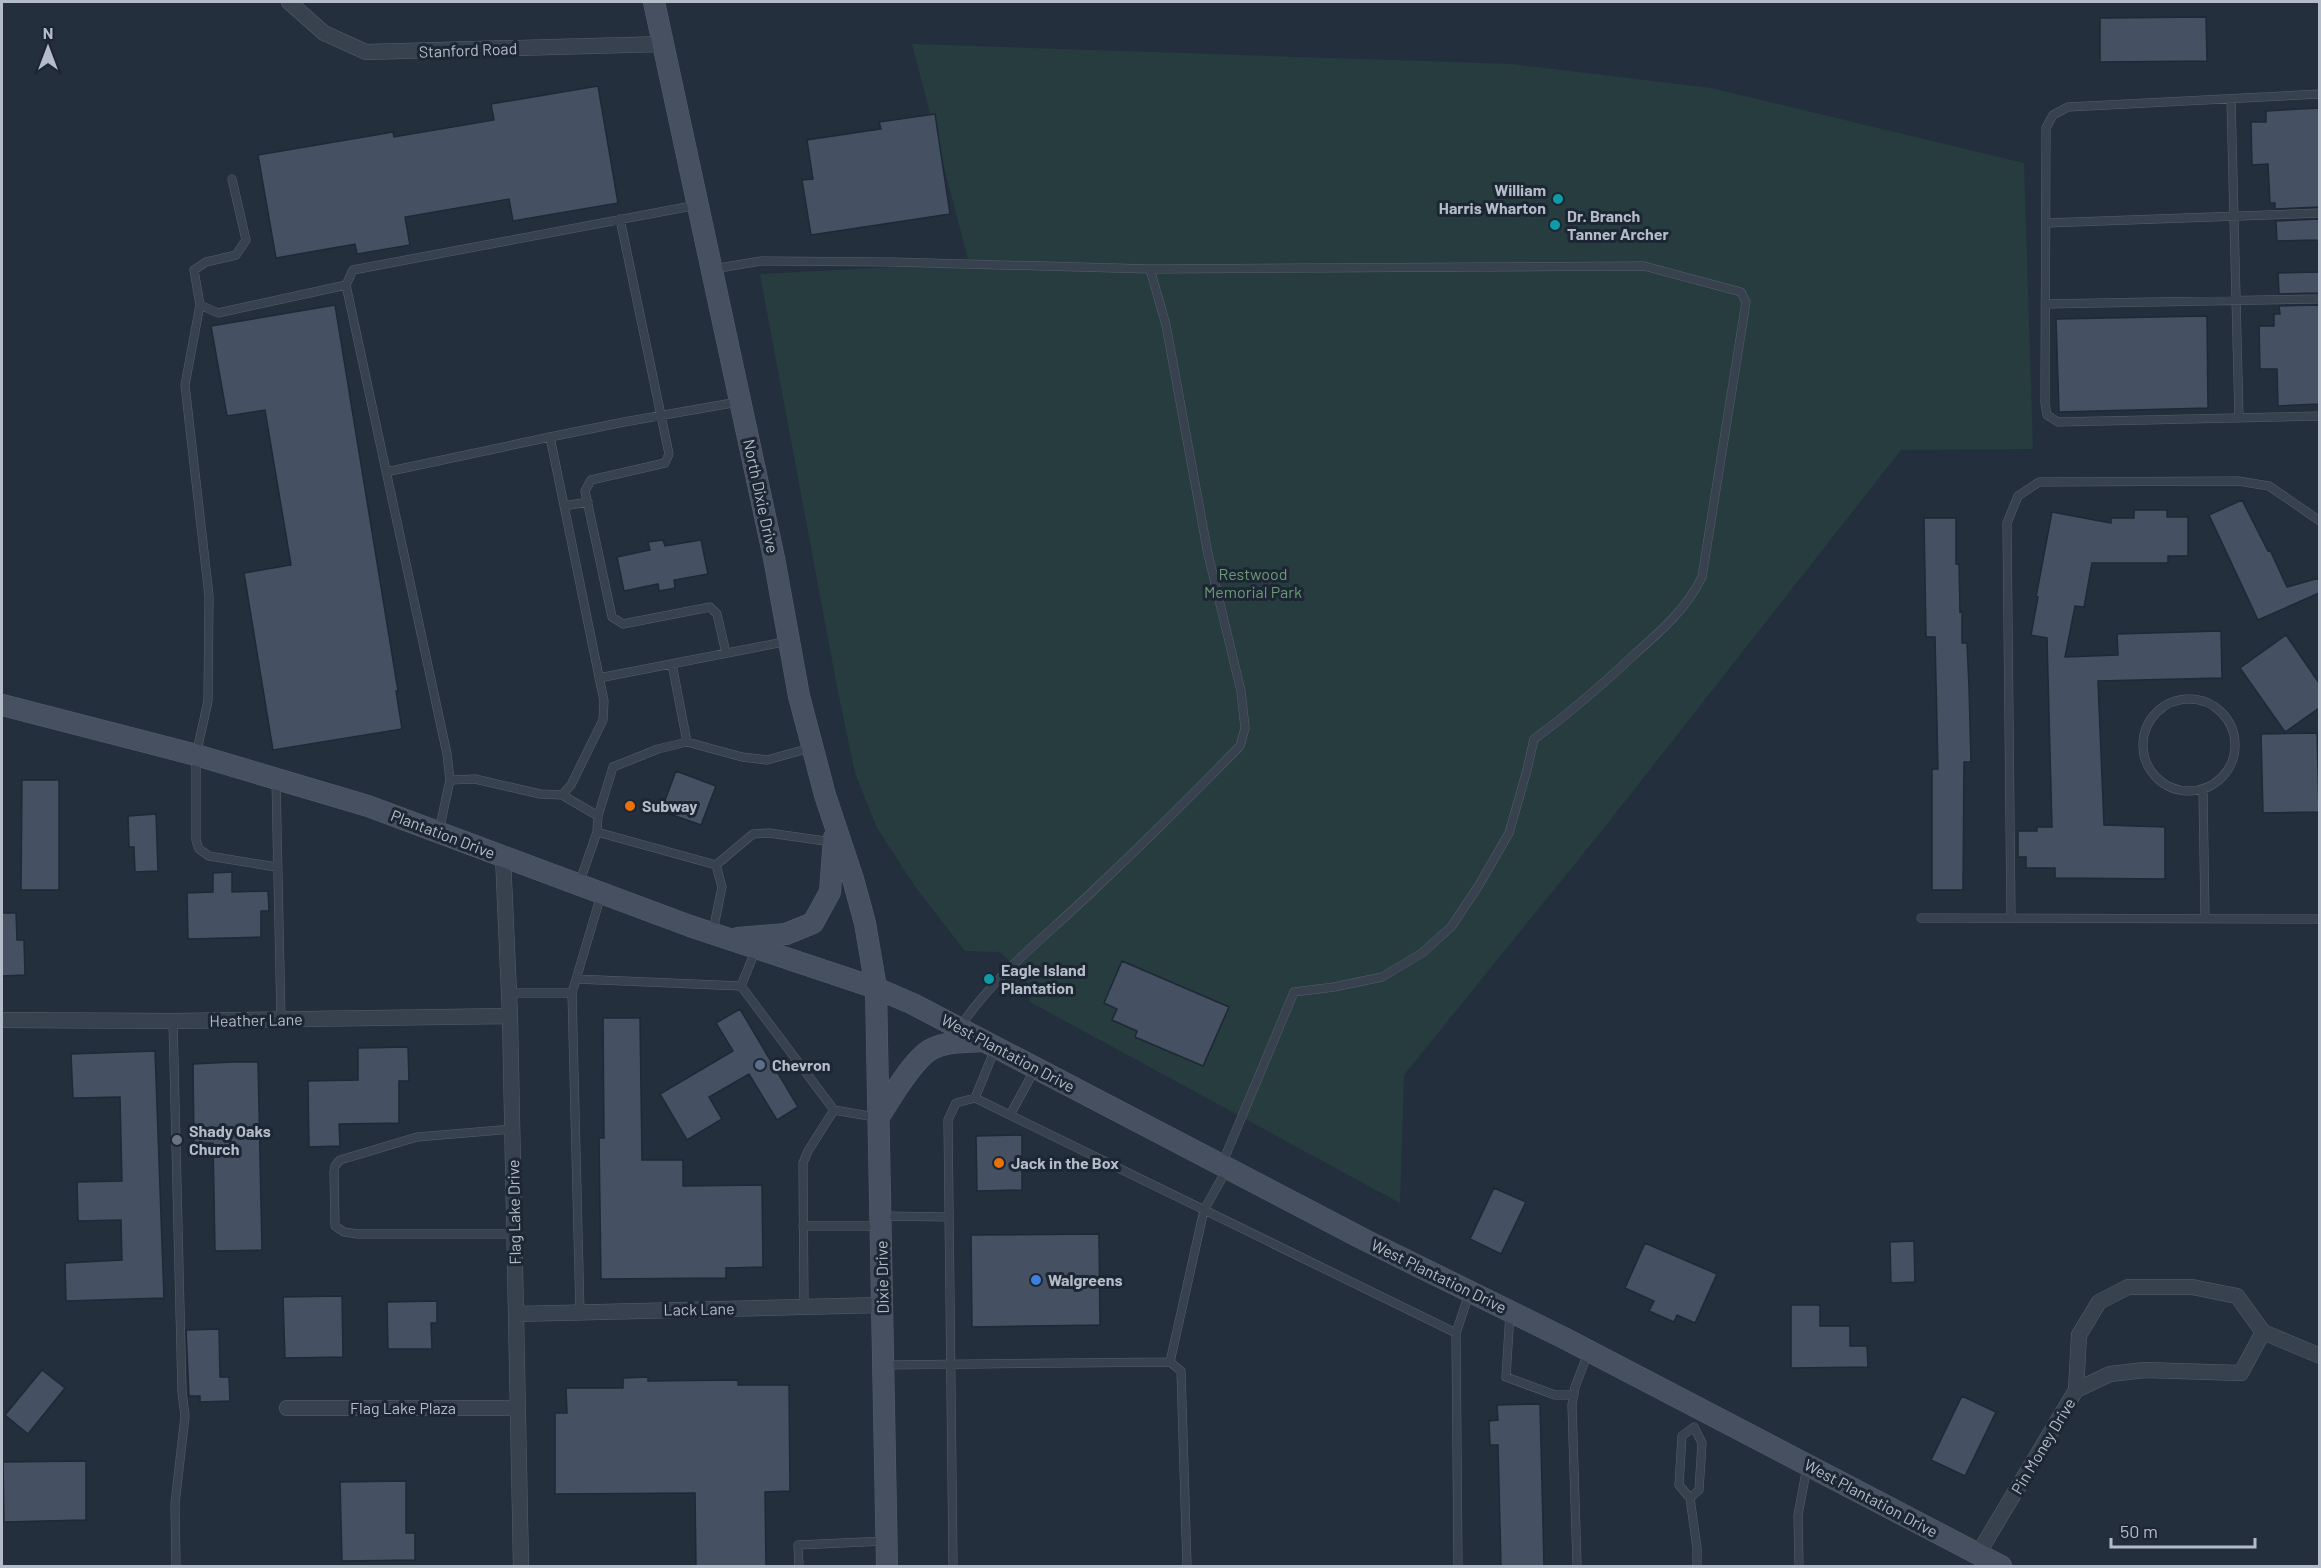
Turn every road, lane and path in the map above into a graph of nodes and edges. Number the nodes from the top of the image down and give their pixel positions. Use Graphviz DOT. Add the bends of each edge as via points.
graph roads {
  1 [pos="289,2"];
  2 [pos="654,2"];
  3 [pos="663,44"];
  4 [pos="2319,94"];
  5 [pos="2231,99"];
  6 [pos="232,179"];
  7 [pos="699,205"];
  8 [pos="2319,213"];
  9 [pos="2235,216"];
  10 [pos="620,219"];
  11 [pos="2046,223"];
  12 [pos="711,269"];
  13 [pos="1150,269"];
  14 [pos="346,285"];
  15 [pos="2319,299"];
  16 [pos="2236,301"];
  17 [pos="2045,304"];
  18 [pos="200,305"];
  19 [pos="741,401"];
  20 [pos="660,415"];
  21 [pos="2319,416"];
  22 [pos="2239,418"];
  23 [pos="550,438"];
  24 [pos="386,472"];
  25 [pos="588,502"];
  26 [pos="564,507"];
  27 [pos="2319,521"];
  28 [pos="789,641"];
  29 [pos="726,653"];
  30 [pos="672,664"];
  31 [pos="599,678"];
  32 [pos="2,705"];
  33 [pos="687,742"];
  34 [pos="812,747"];
  35 [pos="196,755"];
  36 [pos="276,779"];
  37 [pos="450,780"];
  38 [pos="2203,789"];
  39 [pos="562,795"];
  40 [pos="598,816"];
  41 [pos="438,832"];
  42 [pos="597,832"];
  43 [pos="834,835"];
  44 [pos="504,857"];
  45 [pos="716,865"];
  46 [pos="276,867"];
  47 [pos="579,885"];
  48 [pos="601,893"];
  49 [pos="1921,918"];
  50 [pos="2011,918"];
  51 [pos="2205,919"];
  52 [pos="2319,919"];
  53 [pos="719,936"];
  54 [pos="756,949"];
  55 [pos="576,979"];
  56 [pos="741,986"];
  57 [pos="876,988"];
  58 [pos="509,993"];
  59 [pos="572,993"];
  60 [pos="510,1016"];
  61 [pos="2,1020"];
  62 [pos="281,1020"];
  63 [pos="173,1021"];
  64 [pos="960,1028"];
  65 [pos="990,1044"];
  66 [pos="1035,1067"];
  67 [pos="975,1098"];
  68 [pos="834,1110"];
  69 [pos="1010,1115"];
  70 [pos="879,1117"];
  71 [pos="513,1129"];
  72 [pos="1225,1166"];
  73 [pos="1204,1210"];
  74 [pos="949,1217"];
  75 [pos="881,1221"];
  76 [pos="803,1226"];
  77 [pos="515,1234"];
  78 [pos="1470,1292"];
  79 [pos="882,1305"];
  80 [pos="804,1307"];
  81 [pos="1510,1311"];
  82 [pos="580,1312"];
  83 [pos="516,1314"];
  84 [pos="2263,1332"];
  85 [pos="1456,1333"];
  86 [pos="1589,1351"];
  87 [pos="2319,1356"];
  88 [pos="1170,1362"];
  89 [pos="883,1365"];
  90 [pos="951,1365"];
  91 [pos="2076,1390"];
  92 [pos="1574,1395"];
  93 [pos="287,1408"];
  94 [pos="518,1408"];
  95 [pos="1696,1417"];
  96 [pos="1807,1465"];
  97 [pos="1690,1498"];
  98 [pos="886,1540"];
  99 [pos="1978,1554"];
  100 [pos="1577,1565"];
  101 [pos="176,1566"];
  102 [pos="521,1566"];
  103 [pos="799,1566"];
  104 [pos="887,1566"];
  105 [pos="953,1566"];
  106 [pos="1187,1566"];
  107 [pos="1458,1566"];
  108 [pos="1697,1566"];
  109 [pos="1799,1566"];
  110 [pos="2001,1566"];
  1 -- 3 [label="street, Stanford Road" via="324,33 366,52"];
  2 -- 3 [label="main road, North Dixie Drive"];
  3 -- 7 [label="main road, North Dixie Drive"];
  4 -- 5 [label="lane"];
  5 -- 9 [label="lane"];
  5 -- 11 [label="lane" via="2068,107 2053,115 2046,128"];
  6 -- 18 [label="lane" via="246,240 236,255 206,262 194,270"];
  7 -- 10 [label="lane"];
  7 -- 12 [label="main road, North Dixie Drive"];
  8 -- 9 [label="lane"];
  9 -- 11 [label="lane"];
  9 -- 16 [label="lane"];
  10 -- 14 [label="lane" via="353,270"];
  10 -- 20 [label="lane"];
  11 -- 17 [label="lane"];
  12 -- 13 [label="lane" via="761,261"];
  12 -- 19 [label="main road, North Dixie Drive"];
  13 -- 64 [label="lane" via="1166,325 1208,554 1241,691 1245,728 1240,746 996,981"];
  13 -- 72 [label="lane" via="1644,266 1741,292 1746,302 1702,577 1695,591 1668,624 1580,705 1534,739 1509,833 1451,927 1422,953 1382,976 1294,992"];
  14 -- 18 [label="lane" via="218,313"];
  14 -- 24 [label="lane"];
  15 -- 16 [label="lane"];
  16 -- 17 [label="lane"];
  16 -- 22 [label="lane"];
  17 -- 22 [label="lane" via="2045,403 2047,415 2058,422"];
  18 -- 35 [label="lane" via="185,385 209,596 208,701"];
  19 -- 20 [label="lane"];
  19 -- 28 [label="main road, North Dixie Drive"];
  20 -- 23 [label="lane"];
  20 -- 25 [label="lane" via="669,454 665,464 591,480 585,491"];
  21 -- 22 [label="lane"];
  23 -- 24 [label="lane"];
  23 -- 26 [label="lane"];
  24 -- 37 [label="lane"];
  25 -- 26 [label="lane"];
  25 -- 29 [label="lane" via="612,617 622,624 710,607 717,614"];
  26 -- 31 [label="lane"];
  27 -- 50 [label="lane" via="2270,486 2238,481 2039,482 2018,496 2007,523"];
  28 -- 29 [label="lane"];
  28 -- 34 [label="main road, North Dixie Drive"];
  29 -- 30 [label="lane"];
  30 -- 31 [label="lane"];
  30 -- 33 [label="lane"];
  31 -- 39 [label="lane" via="603,720 572,785"];
  32 -- 35 [label="main road, Plantation Drive"];
  33 -- 34 [label="lane" via="767,760"];
  33 -- 40 [label="lane" via="614,767"];
  34 -- 43 [label="main road, North Dixie Drive"];
  35 -- 36 [label="main road, Plantation Drive"];
  35 -- 46 [label="lane" via="199,849 219,859"];
  36 -- 41 [label="main road, Plantation Drive"];
  36 -- 46 [label="lane"];
  37 -- 39 [label="lane" via="475,779"];
  37 -- 41 [label="lane"];
  38 -- 38 [label="lane" via="2227,771 2234,750 2232,727 2212,705 2183,699 2156,712 2147,725 2143,747 2149,769 2159,780 2173,788"];
  38 -- 51 [label="lane"];
  39 -- 40 [label="lane"];
  40 -- 42 [label="lane"];
  41 -- 44 [label="main road, Plantation Drive"];
  42 -- 45 [label="lane"];
  42 -- 47 [label="lane"];
  43 -- 45 [label="lane" via="753,834"];
  43 -- 53 [label="main road" via="830,892 813,923 786,934"];
  43 -- 57 [label="main road, North Dixie Drive" via="853,879"];
  44 -- 47 [label="main road, Plantation Drive"];
  44 -- 58 [label="street, Flag Lake Drive"];
  45 -- 53 [label="lane" via="722,887"];
  46 -- 62 [label="lane"];
  47 -- 48 [label="main road, Plantation Drive"];
  48 -- 53 [label="main road, Plantation Drive"];
  48 -- 55 [label="lane"];
  49 -- 50 [label="lane"];
  50 -- 51 [label="lane"];
  51 -- 52 [label="lane"];
  53 -- 54 [label="main road, Plantation Drive"];
  54 -- 56 [label="lane"];
  54 -- 57 [label="main road, Plantation Drive"];
  55 -- 56 [label="lane"];
  55 -- 59 [label="lane"];
  56 -- 68 [label="lane"];
  57 -- 64 [label="main road, West Plantation Drive"];
  57 -- 70 [label="main road, Dixie Drive"];
  58 -- 59 [label="lane"];
  58 -- 60 [label="street, Flag Lake Drive"];
  59 -- 82 [label="lane"];
  60 -- 62 [label="street, Heather Lane"];
  60 -- 71 [label="street, Flag Lake Drive"];
  61 -- 63 [label="street, Heather Lane"];
  62 -- 63 [label="street, Heather Lane"];
  63 -- 101 [label="lane" via="185,1416 175,1504"];
  64 -- 65 [label="main road, West Plantation Drive"];
  65 -- 66 [label="main road, West Plantation Drive"];
  65 -- 67 [label="lane"];
  65 -- 70 [label="main road" via="955,1042 929,1050 902,1080"];
  66 -- 69 [label="lane"];
  66 -- 72 [label="main road, West Plantation Drive"];
  67 -- 69 [label="lane"];
  67 -- 74 [label="lane" via="956,1103 948,1120"];
  68 -- 70 [label="lane"];
  68 -- 76 [label="lane" via="803,1163"];
  69 -- 73 [label="lane"];
  70 -- 75 [label="main road, Dixie Drive"];
  71 -- 77 [label="street, Flag Lake Drive"];
  71 -- 77 [label="lane" via="417,1137 340,1160 334,1172 334,1219 335,1226 344,1232 358,1234"];
  72 -- 73 [label="lane"];
  72 -- 78 [label="main road, West Plantation Drive"];
  73 -- 85 [label="lane"];
  73 -- 88 [label="lane"];
  74 -- 75 [label="lane"];
  74 -- 90 [label="lane"];
  75 -- 76 [label="lane"];
  75 -- 79 [label="main road, Dixie Drive"];
  76 -- 80 [label="lane"];
  77 -- 83 [label="street, Flag Lake Drive"];
  78 -- 81 [label="main road, West Plantation Drive"];
  78 -- 85 [label="lane"];
  79 -- 80 [label="street, Lack Lane"];
  79 -- 89 [label="main road, Dixie Drive"];
  80 -- 82 [label="street, Lack Lane"];
  81 -- 86 [label="main road, West Plantation Drive"];
  81 -- 92 [label="lane" via="1506,1377 1555,1395"];
  82 -- 83 [label="street, Lack Lane"];
  83 -- 94 [label="street, Flag Lake Drive"];
  84 -- 87 [label="street"];
  84 -- 91 [label="street, Pin Money Drive" via="2241,1373 2145,1370 2110,1374"];
  84 -- 91 [label="street" via="2237,1296 2192,1287 2128,1287 2098,1302 2079,1335"];
  85 -- 107 [label="lane"];
  86 -- 92 [label="lane"];
  86 -- 95 [label="main road, West Plantation Drive"];
  88 -- 90 [label="lane"];
  88 -- 106 [label="lane" via="1181,1371"];
  89 -- 90 [label="lane"];
  89 -- 98 [label="main road, Dixie Drive"];
  90 -- 105 [label="lane"];
  91 -- 99 [label="street, Pin Money Drive"];
  92 -- 100 [label="lane"];
  93 -- 94 [label="street, Flag Lake Plaza"];
  94 -- 102 [label="street, Flag Lake Drive"];
  95 -- 96 [label="main road, West Plantation Drive"];
  95 -- 97 [label="lane" via="1702,1443 1699,1490"];
  95 -- 97 [label="lane" via="1682,1436 1680,1485"];
  96 -- 99 [label="main road, West Plantation Drive"];
  96 -- 109 [label="lane" via="1798,1515"];
  97 -- 108 [label="lane"];
  98 -- 103 [label="lane" via="798,1545"];
  98 -- 104 [label="main road, Dixie Drive"];
  99 -- 110 [label="main road, West Plantation Drive"];
}
